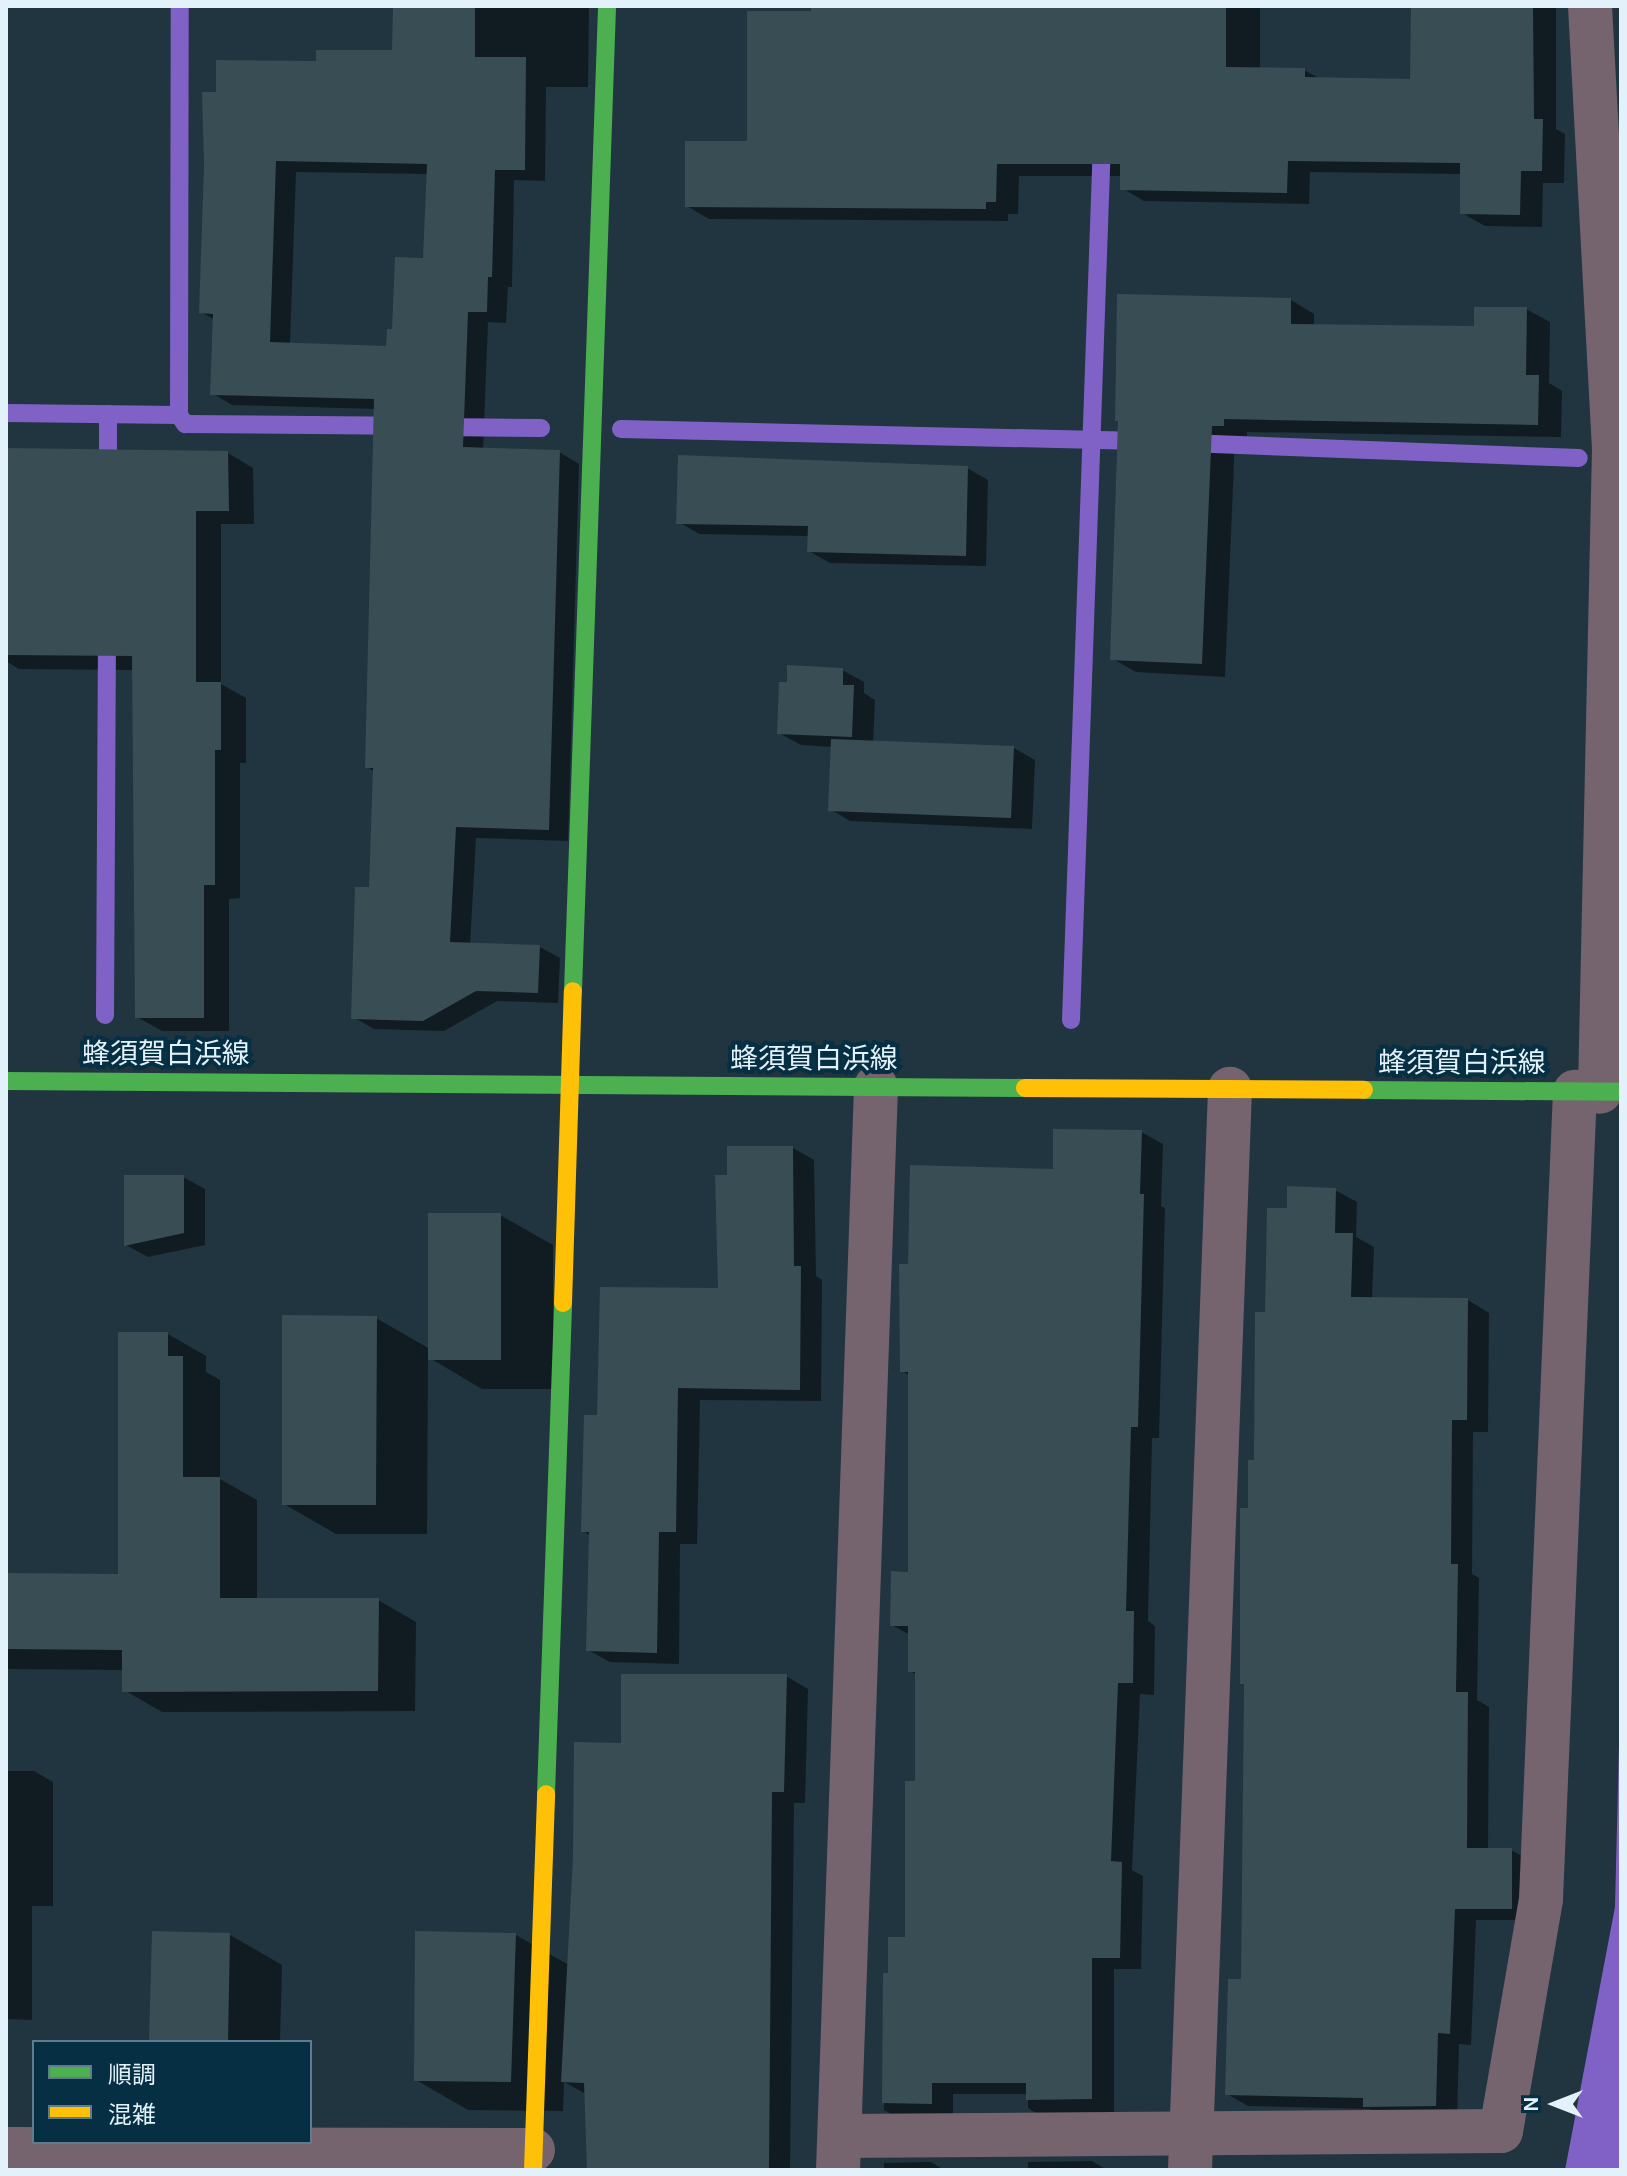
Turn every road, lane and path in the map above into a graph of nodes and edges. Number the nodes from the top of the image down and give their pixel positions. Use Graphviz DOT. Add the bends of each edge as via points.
graph roads {
  1 [pos="607,6"];
  2 [pos="1590,6"];
  3 [pos="6,1081"];
  4 [pos="569,1086"];
  5 [pos="876,1087"];
  6 [pos="1230,1089"];
  7 [pos="1603,1092"];
  8 [pos="6,2149"];
  9 [pos="839,2153"];
  10 [pos="1191,2153"];
  11 [pos="92,2160"];
  12 [pos="533,2160"];
  1 -- 4 [label="street"];
  2 -- 7 [label="street" via="1614,448"];
  3 -- 4 [label="street, 蜂須賀白浜線"];
  4 -- 5 [label="street, 蜂須賀白浜線"];
  4 -- 12 [label="street"];
  5 -- 6 [label="street, 蜂須賀白浜線"];
  5 -- 9 [label="street"];
  6 -- 7 [label="street, 蜂須賀白浜線"];
  6 -- 10 [label="street"];
  7 -- 10 [label="street" via="1541,1899 1501,2131"];
  8 -- 11 [label="street"];
  9 -- 10 [label="street"];
  11 -- 12 [label="street"];
}
